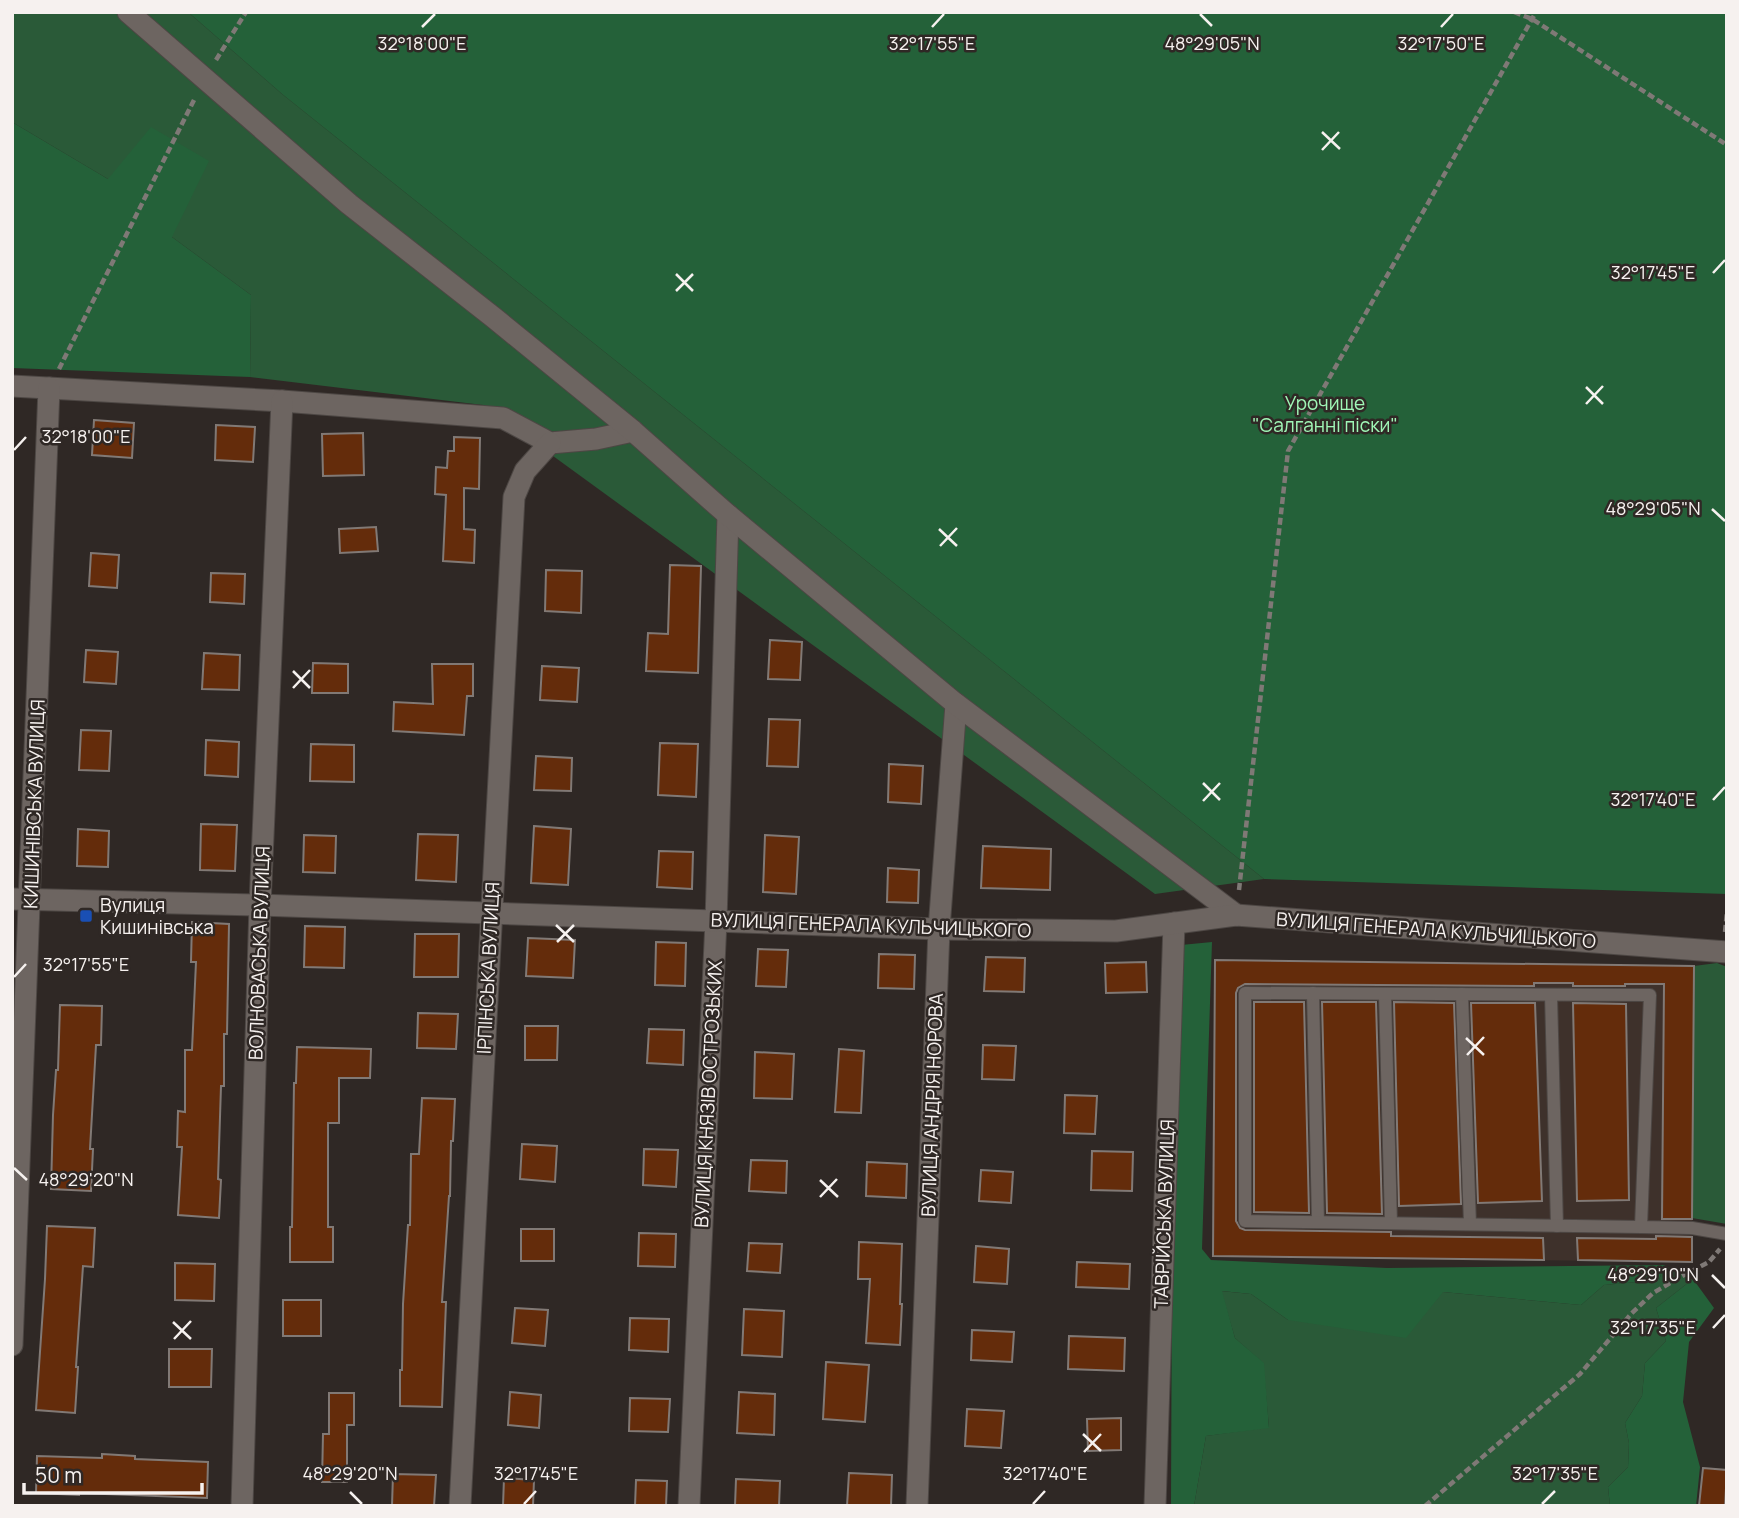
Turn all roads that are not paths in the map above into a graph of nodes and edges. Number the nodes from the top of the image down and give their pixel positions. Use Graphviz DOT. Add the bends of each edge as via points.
graph roads {
  1 [pos="128,12"];
  2 [pos="12,386"];
  3 [pos="49,388"];
  4 [pos="282,401"];
  5 [pos="633,431"];
  6 [pos="550,443"];
  7 [pos="728,515"];
  8 [pos="956,704"];
  9 [pos="21,900"];
  10 [pos="260,905"];
  11 [pos="491,914"];
  12 [pos="1236,915"];
  13 [pos="716,921"];
  14 [pos="1174,923"];
  15 [pos="939,929"];
  16 [pos="1725,952"];
  17 [pos="1313,993"];
  18 [pos="1385,994"];
  19 [pos="1462,994"];
  20 [pos="1551,995"];
  21 [pos="1318,1222"];
  22 [pos="1391,1223"];
  23 [pos="1470,1224"];
  24 [pos="1557,1226"];
  25 [pos="1641,1227"];
  26 [pos="1727,1234"];
  27 [pos="12,1345"];
  28 [pos="242,1506"];
  29 [pos="460,1506"];
  30 [pos="689,1506"];
  31 [pos="917,1506"];
  32 [pos="1156,1506"];
  1 -- 5 [label="street" via="349,204"];
  2 -- 3 [label="street"];
  3 -- 4 [label="street"];
  3 -- 9 [label="street, КИШИНІВСЬКА ВУЛИЦЯ"];
  4 -- 6 [label="street" via="503,418"];
  4 -- 10 [label="street, ВОЛНОВАСЬКА ВУЛИЦЯ"];
  5 -- 6 [label="street"];
  5 -- 7 [label="street"];
  6 -- 11 [label="street, ІРПІНСЬКА ВУЛИЦЯ" via="525,471 514,497"];
  7 -- 8 [label="street"];
  7 -- 13 [label="street, ВУЛИЦЯ КНЯЗІВ ОСТРОЗЬКИХ"];
  8 -- 12 [label="street"];
  8 -- 15 [label="street, ВУЛИЦЯ АНДРІЯ НОРОВА"];
  9 -- 10 [label="street, ВУЛИЦЯ ГЕНЕРАЛА КУЛЬЧИЦЬКОГО"];
  9 -- 27 [label="street, КИШИНІВСЬКА ВУЛИЦЯ"];
  10 -- 11 [label="street, ВУЛИЦЯ ГЕНЕРАЛА КУЛЬЧИЦЬКОГО"];
  10 -- 28 [label="street, ВОЛНОВАСЬКА ВУЛИЦЯ"];
  11 -- 13 [label="street, ВУЛИЦЯ ГЕНЕРАЛА КУЛЬЧИЦЬКОГО"];
  11 -- 29 [label="street, ІРПІНСЬКА ВУЛИЦЯ"];
  12 -- 14 [label="street, ВУЛИЦЯ ГЕНЕРАЛА КУЛЬЧИЦЬКОГО"];
  12 -- 16 [label="street, ВУЛИЦЯ ГЕНЕРАЛА КУЛЬЧИЦЬКОГО"];
  13 -- 15 [label="street, ВУЛИЦЯ ГЕНЕРАЛА КУЛЬЧИЦЬКОГО"];
  13 -- 30 [label="street, ВУЛИЦЯ КНЯЗІВ ОСТРОЗЬКИХ"];
  14 -- 15 [label="street, ВУЛИЦЯ ГЕНЕРАЛА КУЛЬЧИЦЬКОГО" via="1116,931"];
  14 -- 32 [label="street, ТАВРІЙСЬКА ВУЛИЦЯ"];
  15 -- 31 [label="street, ВУЛИЦЯ АНДРІЯ НОРОВА"];
  17 -- 18 [label="lane"];
  17 -- 21 [label="lane"];
  17 -- 21 [label="lane" via="1245,993 1245,1221"];
  18 -- 19 [label="lane"];
  18 -- 22 [label="lane"];
  19 -- 20 [label="lane"];
  19 -- 23 [label="lane"];
  20 -- 24 [label="lane"];
  20 -- 25 [label="lane" via="1650,995"];
  21 -- 22 [label="lane"];
  22 -- 23 [label="lane"];
  23 -- 24 [label="lane"];
  24 -- 25 [label="lane"];
  25 -- 26 [label="lane"];
}
